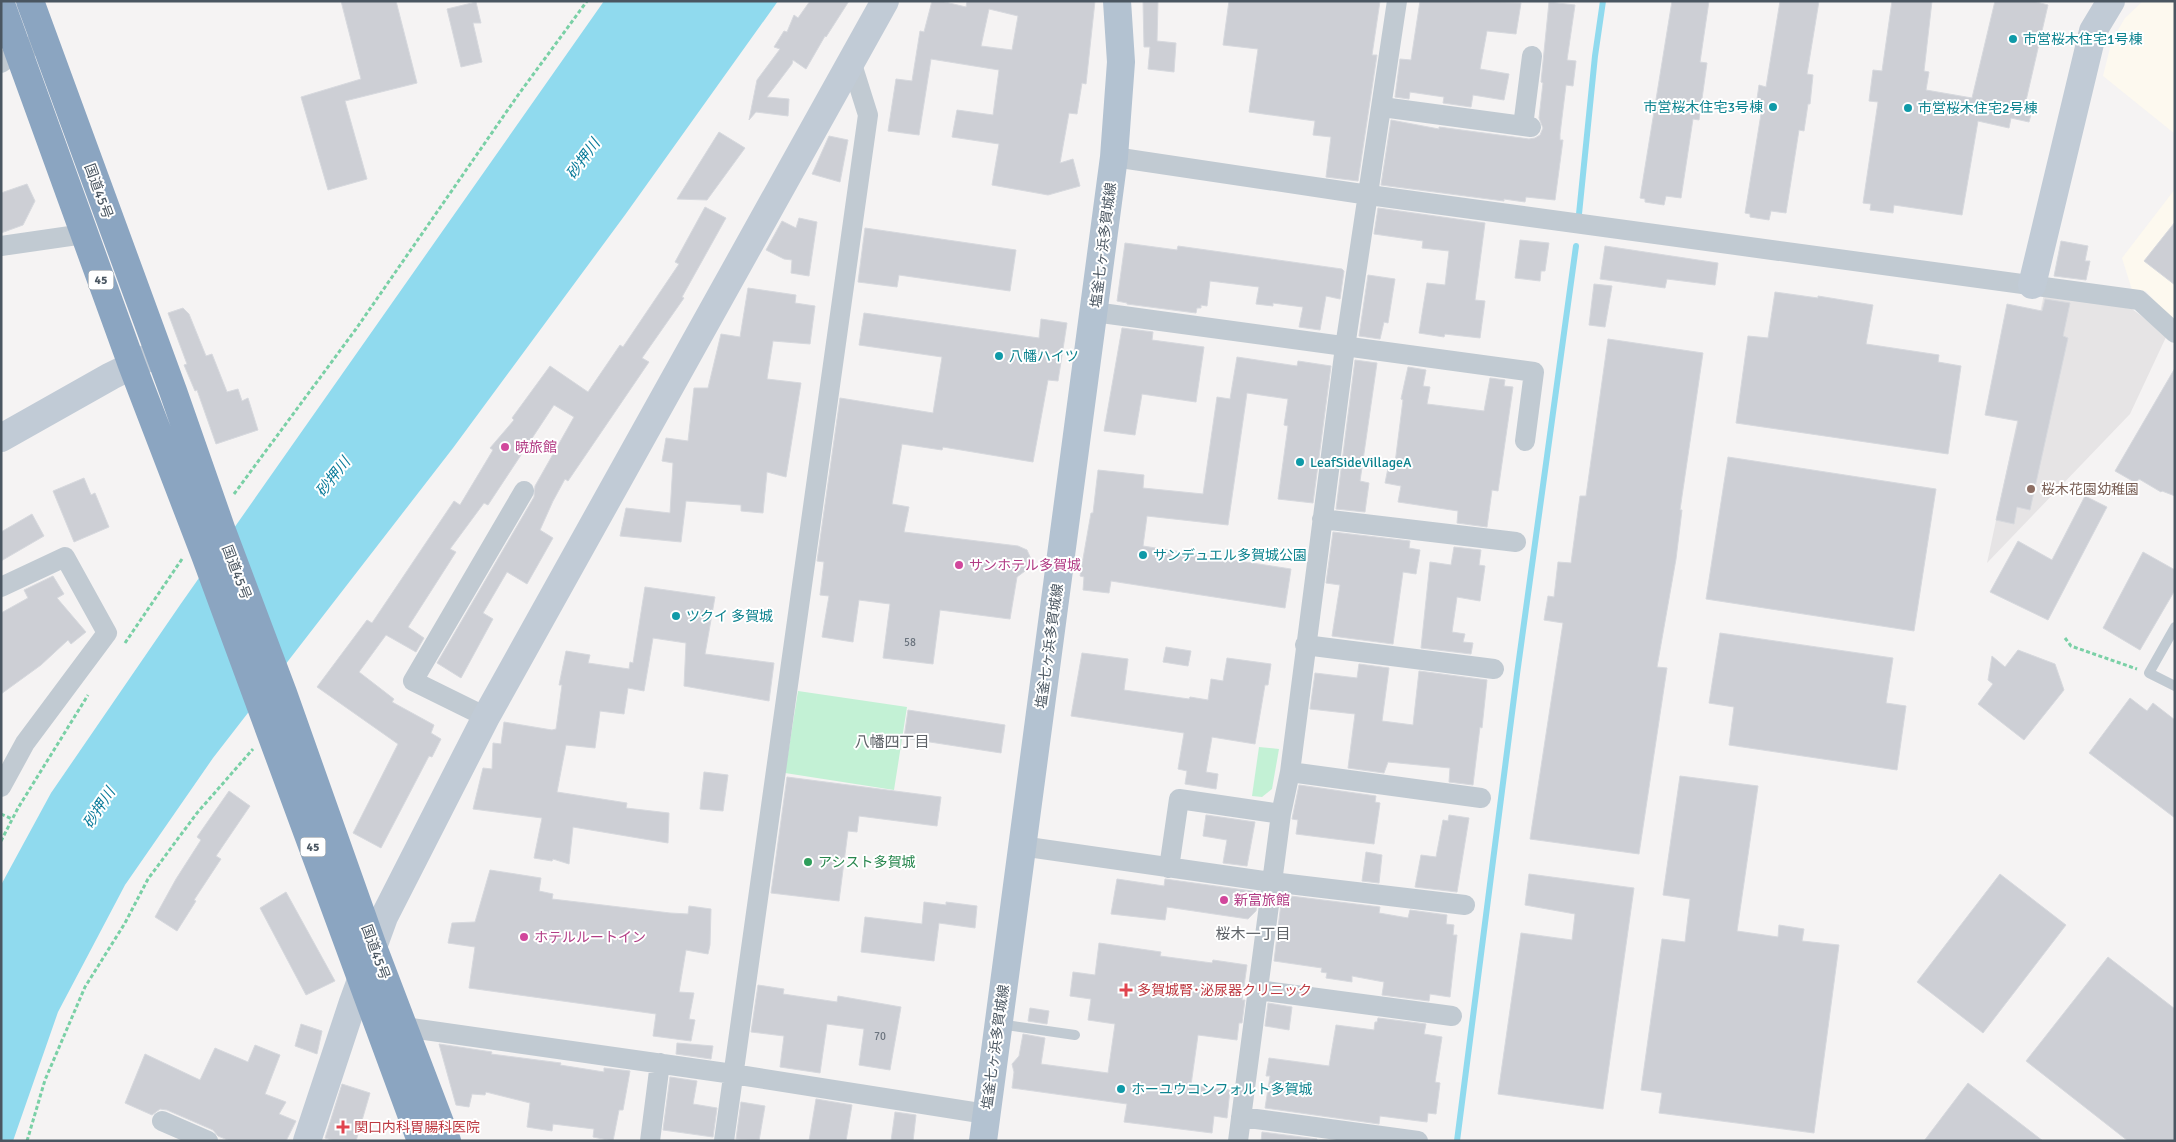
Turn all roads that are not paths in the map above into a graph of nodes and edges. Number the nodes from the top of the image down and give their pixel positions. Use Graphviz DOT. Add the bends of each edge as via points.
graph roads {
  1 [pos="30,1"];
  2 [pos="885,1"];
  3 [pos="1117,1"];
  4 [pos="1397,1"];
  5 [pos="2111,1"];
  6 [pos="1,4"];
  7 [pos="45,41"];
  8 [pos="1532,56"];
  9 [pos="10,57"];
  10 [pos="851,61"];
  11 [pos="1382,107"];
  12 [pos="1114,157"];
  13 [pos="1369,194"];
  14 [pos="84,234"];
  15 [pos="1,246"];
  16 [pos="2032,285"];
  17 [pos="1094,312"];
  18 [pos="2175,333"];
  19 [pos="1345,347"];
  20 [pos="158,353"];
  21 [pos="132,365"];
  22 [pos="1,438"];
  23 [pos="1525,440"];
  24 [pos="524,491"];
  25 [pos="1322,519"];
  26 [pos="1516,542"];
  27 [pos="1,587"];
  28 [pos="2175,627"];
  29 [pos="1305,645"];
  30 [pos="1494,669"];
  31 [pos="2175,686"];
  32 [pos="486,717"];
  33 [pos="1290,772"];
  34 [pos="1,787"];
  35 [pos="1481,798"];
  36 [pos="1281,814"];
  37 [pos="1021,846"];
  38 [pos="1169,868"];
  39 [pos="1272,882"];
  40 [pos="1465,905"];
  41 [pos="373,947"];
  42 [pos="362,978"];
  43 [pos="1258,990"];
  44 [pos="1452,1016"];
  45 [pos="998,1023"];
  46 [pos="404,1027"];
  47 [pos="1075,1035"];
  48 [pos="660,1063"];
  49 [pos="733,1074"];
  50 [pos="986,1114"];
  51 [pos="1241,1117"];
  52 [pos="162,1121"];
  53 [pos="208,1141"];
  54 [pos="308,1141"];
  55 [pos="421,1141"];
  56 [pos="447,1141"];
  57 [pos="650,1141"];
  58 [pos="724,1141"];
  59 [pos="983,1141"];
  60 [pos="1238,1141"];
  61 [pos="1418,1141"];
  1 -- 7 [label="highway, 国道45号 / 45"];
  2 -- 10 [label="street"];
  3 -- 12 [label="main road, 塩釜七ヶ浜多賀城線" via="1121,62"];
  4 -- 11 [label="street"];
  5 -- 16 [label="street" via="2093,31"];
  6 -- 9 [label="highway, 国道45号 / 45"];
  7 -- 9 [label="street"];
  7 -- 20 [label="highway, 国道45号 / 45"];
  8 -- 11 [label="street" via="1527,127"];
  9 -- 14 [label="highway, 国道45号 / 45"];
  10 -- 32 [label="street"];
  10 -- 49 [label="street" via="868,115"];
  11 -- 13 [label="street"];
  12 -- 13 [label="street"];
  12 -- 17 [label="main road, 塩釜七ヶ浜多賀城線"];
  13 -- 16 [label="street"];
  13 -- 19 [label="street"];
  14 -- 15 [label="street"];
  14 -- 21 [label="highway, 国道45号 / 45"];
  16 -- 18 [label="street" via="2139,300"];
  17 -- 19 [label="street"];
  17 -- 37 [label="main road, 塩釜七ヶ浜多賀城線"];
  19 -- 23 [label="street" via="1534,372"];
  19 -- 25 [label="street"];
  20 -- 21 [label="street"];
  20 -- 41 [label="highway, 国道45号 / 45"];
  21 -- 22 [label="street"];
  21 -- 42 [label="highway, 国道45号 / 45" via="196,554 265,716"];
  24 -- 32 [label="street" via="413,681"];
  25 -- 26 [label="street"];
  25 -- 29 [label="street"];
  27 -- 34 [label="street" via="65,557 107,633 25,743"];
  28 -- 31 [label="lane" via="2149,673"];
  29 -- 30 [label="street"];
  29 -- 33 [label="street"];
  32 -- 41 [label="street" via="384,917"];
  33 -- 35 [label="street"];
  33 -- 36 [label="street"];
  36 -- 38 [label="street" via="1179,799"];
  36 -- 39 [label="street"];
  37 -- 38 [label="street"];
  37 -- 45 [label="main road, 塩釜七ヶ浜多賀城線"];
  38 -- 39 [label="street"];
  39 -- 40 [label="street"];
  39 -- 43 [label="street"];
  41 -- 42 [label="street"];
  41 -- 46 [label="highway, 国道45号 / 45"];
  42 -- 54 [label="street"];
  42 -- 55 [label="highway, 国道45号 / 45"];
  43 -- 44 [label="street"];
  43 -- 51 [label="street"];
  45 -- 47 [label="lane"];
  45 -- 50 [label="main road, 塩釜七ヶ浜多賀城線"];
  46 -- 48 [label="street"];
  46 -- 56 [label="highway, 国道45号 / 45"];
  48 -- 49 [label="street"];
  48 -- 57 [label="street"];
  49 -- 50 [label="street"];
  49 -- 58 [label="street"];
  50 -- 59 [label="main road, 塩釜七ヶ浜多賀城線"];
  51 -- 60 [label="street"];
  51 -- 61 [label="street"];
  52 -- 53 [label="street"];
}
